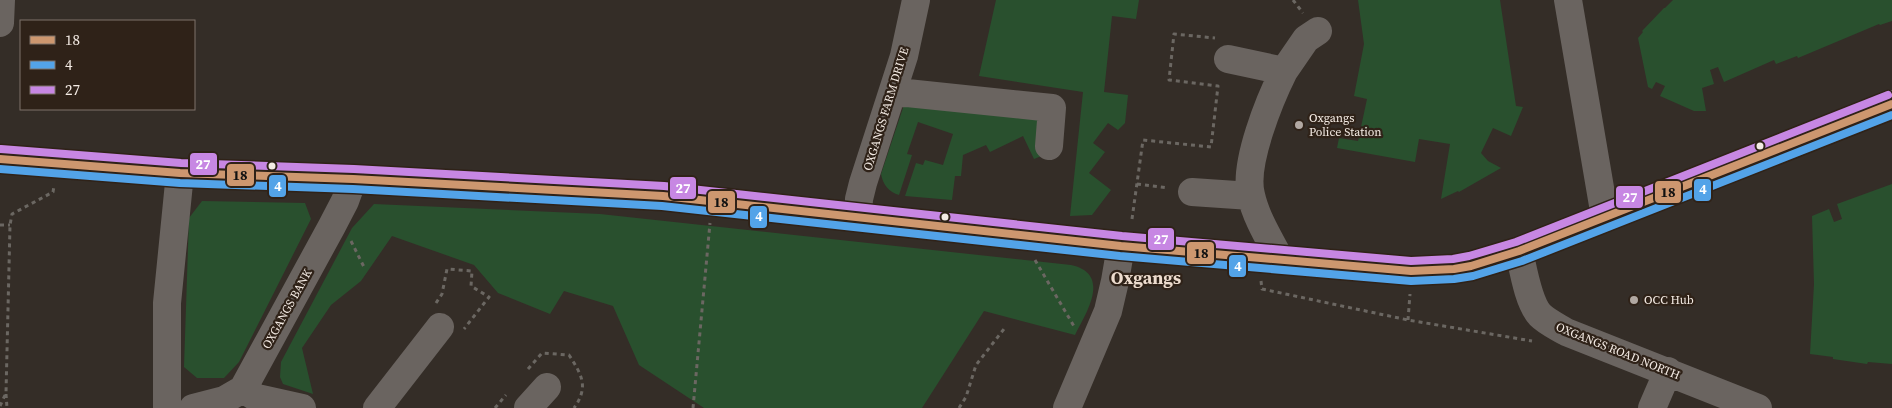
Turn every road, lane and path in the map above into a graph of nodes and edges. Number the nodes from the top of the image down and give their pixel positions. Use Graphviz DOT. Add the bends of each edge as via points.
graph roads {
  1 [pos="1,0"];
  2 [pos="916,0"];
  3 [pos="1568,0"];
  4 [pos="0,24"];
  5 [pos="1318,32"];
  6 [pos="1223,48"];
  7 [pos="1284,70"];
  8 [pos="892,94"];
  9 [pos="1892,104"];
  10 [pos="1049,146"];
  11 [pos="0,159"];
  12 [pos="56,163"];
  13 [pos="180,174"];
  14 [pos="352,179"];
  15 [pos="1137,184"];
  16 [pos="1192,192"];
  17 [pos="1251,196"];
  18 [pos="858,217"];
  19 [pos="1605,217"];
  20 [pos="1132,219"];
  21 [pos="710,220"];
  22 [pos="0,225"];
  23 [pos="10,225"];
  24 [pos="1020,235"];
  25 [pos="1121,246"];
  26 [pos="1519,251"];
  27 [pos="1270,260"];
  28 [pos="440,327"];
  29 [pos="1004,329"];
  30 [pos="1533,341"];
  31 [pos="1090,355"];
  32 [pos="1668,371"];
  33 [pos="547,387"];
  34 [pos="243,389"];
  35 [pos="6,393"];
  36 [pos="0,406"];
  37 [pos="7,408"];
  38 [pos="167,408"];
  39 [pos="193,408"];
  40 [pos="302,408"];
  41 [pos="377,408"];
  42 [pos="528,408"];
  43 [pos="693,408"];
  44 [pos="959,408"];
  45 [pos="1067,408"];
  46 [pos="1652,408"];
  47 [pos="1758,408"];
  1 -- 4 [label="street"];
  2 -- 8 [label="street, OXGANGS FARM DRIVE"];
  3 -- 19 [label="street"];
  5 -- 7 [label="street" via="1306,39"];
  6 -- 7 [label="street"];
  6 -- 15 [label="path" via="1174,34 1169,80 1218,86 1211,146 1143,140"];
  7 -- 17 [label="street" via="1260,130 1250,166"];
  8 -- 10 [label="street" via="1052,108"];
  8 -- 18 [label="street, OXGANGS FARM DRIVE" via="863,183"];
  9 -- 19 [label="street"];
  11 -- 12 [label="street"];
  12 -- 13 [label="street"];
  12 -- 23 [label="path" via="53,192 12,214"];
  13 -- 14 [label="street"];
  13 -- 38 [label="street" via="167,303"];
  14 -- 18 [label="street" via="663,196"];
  14 -- 34 [label="street, OXGANGS BANK" via="346,201"];
  15 -- 16 [label="path"];
  15 -- 20 [label="path"];
  16 -- 17 [label="street"];
  17 -- 27 [label="street"];
  18 -- 24 [label="street"];
  19 -- 26 [label="street"];
  21 -- 43 [label="path"];
  22 -- 23 [label="path"];
  23 -- 35 [label="path"];
  24 -- 25 [label="street"];
  24 -- 31 [label="path"];
  25 -- 27 [label="street"];
  25 -- 31 [label="street" via="1108,311"];
  26 -- 27 [label="street" via="1471,266 1438,271"];
  26 -- 32 [label="street, OXGANGS ROAD NORTH" via="1531,298 1539,314 1547,321 1566,332"];
  27 -- 30 [label="path" via="1262,289 1408,320"];
  28 -- 41 [label="street"];
  29 -- 44 [label="path" via="976,365"];
  31 -- 45 [label="street"];
  32 -- 46 [label="street"];
  32 -- 47 [label="street, OXGANGS ROAD NORTH"];
  33 -- 42 [label="street"];
  34 -- 39 [label="street" via="224,400"];
  34 -- 40 [label="street" via="257,398"];
  35 -- 36 [label="path"];
  35 -- 37 [label="path"];
}
